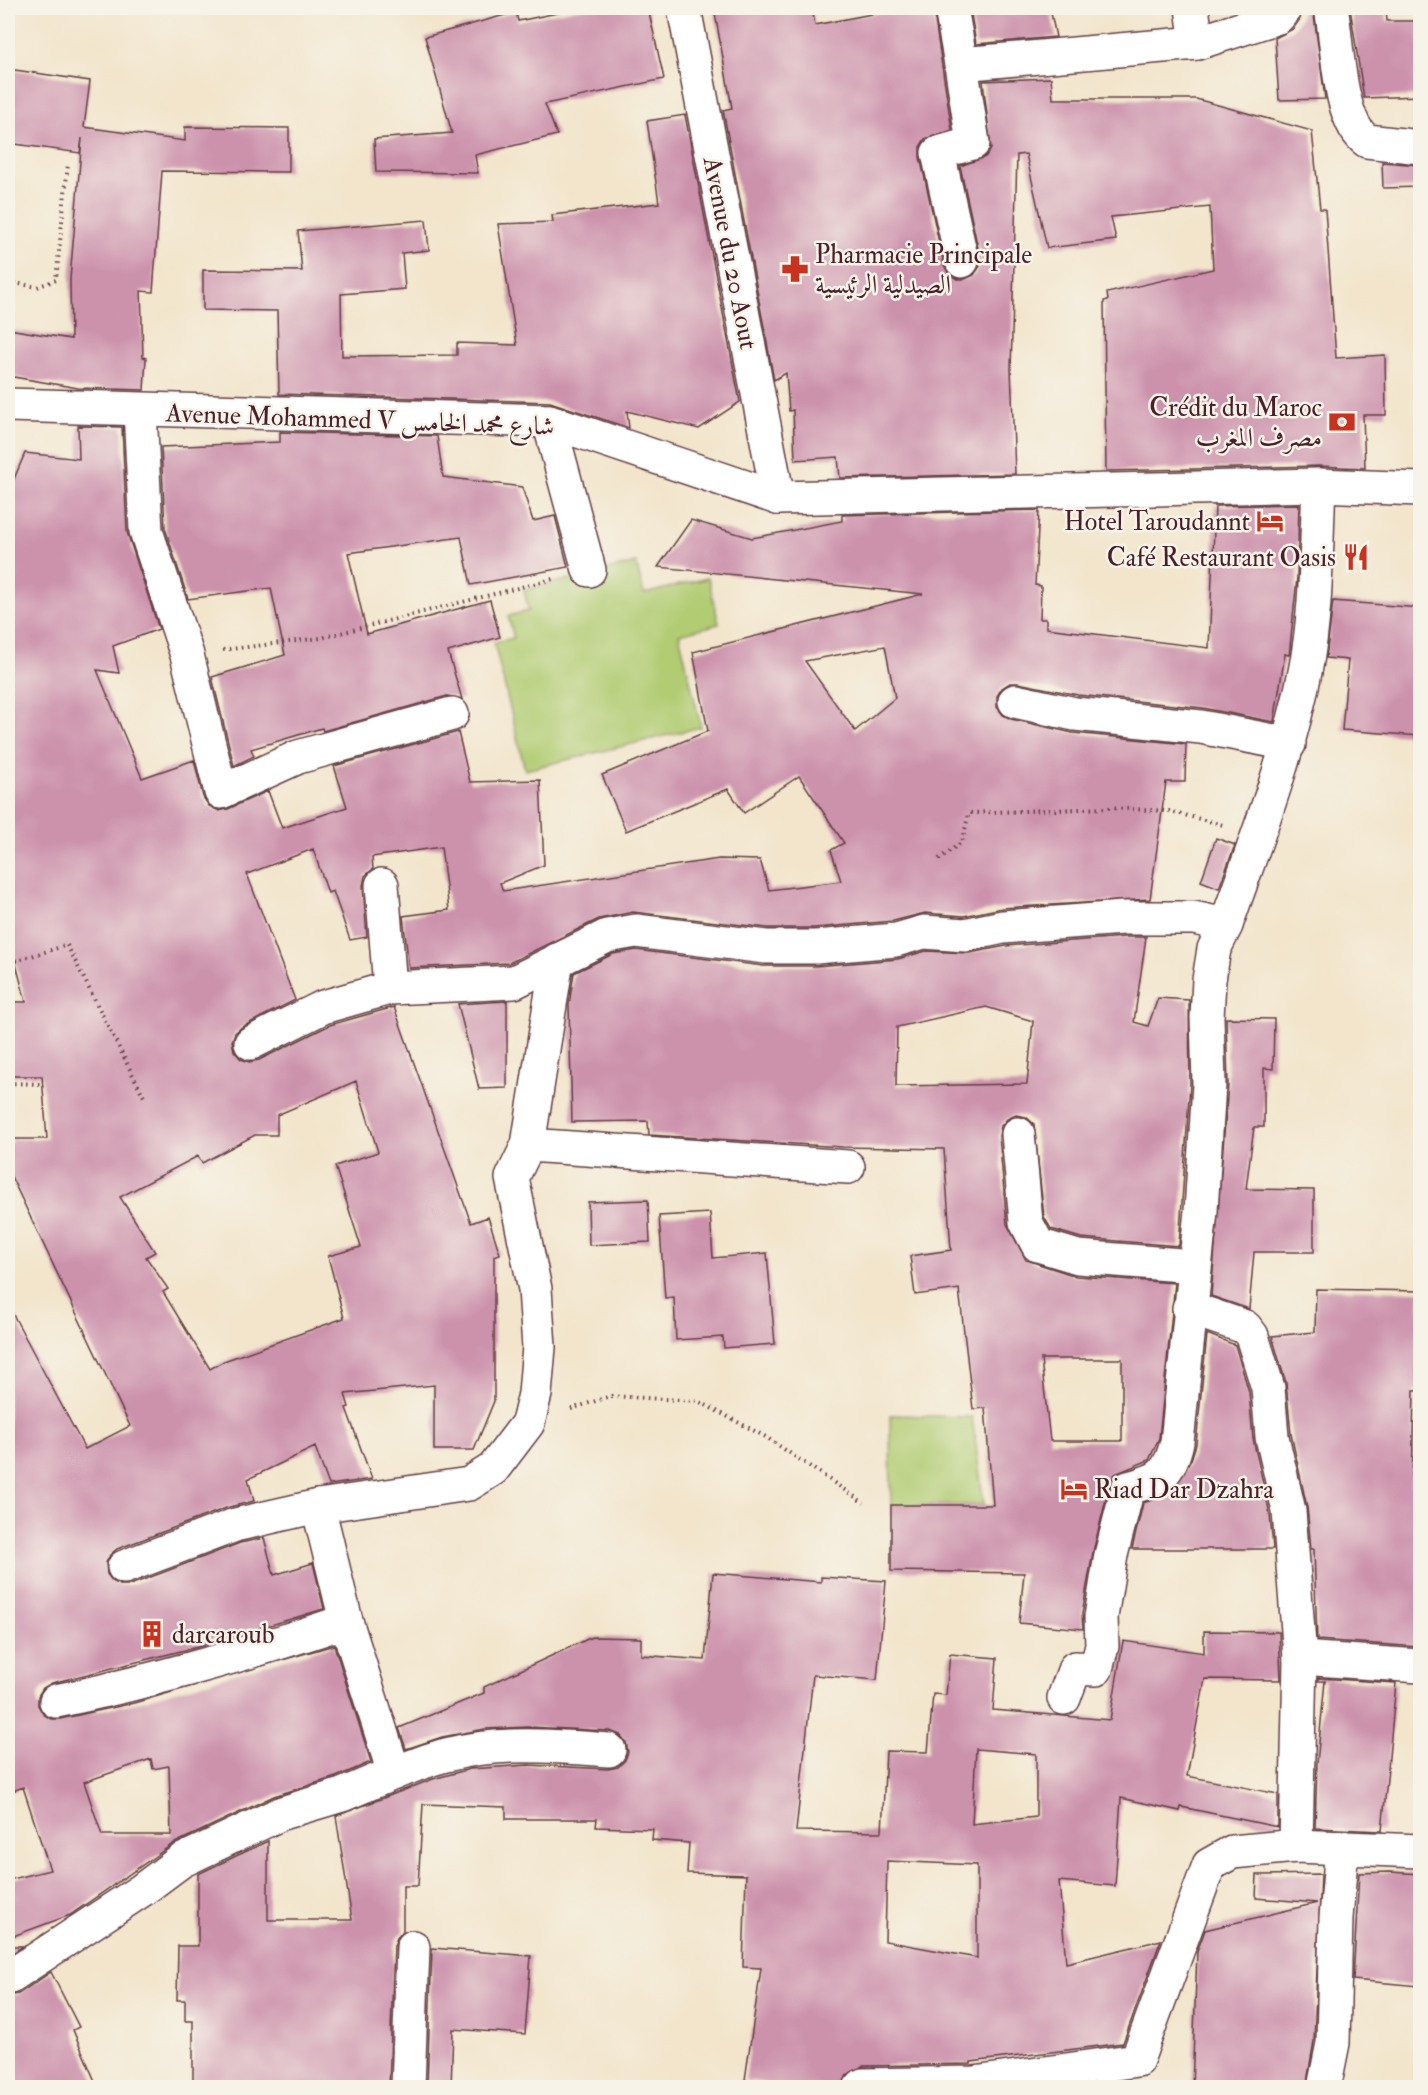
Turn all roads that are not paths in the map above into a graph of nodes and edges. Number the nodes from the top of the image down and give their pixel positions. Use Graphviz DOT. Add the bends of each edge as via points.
graph roads {
  1 [pos="684,8"];
  2 [pos="951,8"];
  3 [pos="1192,8"];
  4 [pos="1286,8"];
  5 [pos="1331,8"];
  6 [pos="1197,43"];
  7 [pos="961,64"];
  8 [pos="1420,147"];
  9 [pos="962,261"];
  10 [pos="8,405"];
  11 [pos="140,410"];
  12 [pos="549,422"];
  13 [pos="1318,485"];
  14 [pos="1420,489"];
  15 [pos="778,498"];
  16 [pos="590,570"];
  17 [pos="1015,701"];
  18 [pos="452,714"];
  19 [pos="1289,744"];
  20 [pos="382,885"];
  21 [pos="1226,925"];
  22 [pos="557,960"];
  23 [pos="390,988"];
  24 [pos="251,1043"];
  25 [pos="1018,1134"];
  26 [pos="528,1145"];
  27 [pos="848,1167"];
  28 [pos="1194,1266"];
  29 [pos="1189,1308"];
  30 [pos="318,1506"];
  31 [pos="124,1568"];
  32 [pos="346,1621"];
  33 [pos="1300,1658"];
  34 [pos="1420,1666"];
  35 [pos="1064,1698"];
  36 [pos="56,1701"];
  37 [pos="609,1750"];
  38 [pos="393,1773"];
  39 [pos="1296,1845"];
  40 [pos="1342,1847"];
  41 [pos="1420,1851"];
  42 [pos="413,1947"];
  43 [pos="8,1978"];
  44 [pos="1110,2076"];
  45 [pos="408,2088"];
  46 [pos="860,2088"];
  47 [pos="1324,2088"];
  1 -- 15 [label="street, Avenue du 20 Aout"];
  2 -- 7 [label="street"];
  3 -- 6 [label="street"];
  4 -- 6 [label="street" via="1278,17"];
  5 -- 8 [label="street" via="1345,99 1360,136 1367,141"];
  6 -- 7 [label="street"];
  7 -- 9 [label="street" via="973,143 938,153"];
  10 -- 11 [label="street, Avenue Mohammed V شارع محمد الخامس"];
  11 -- 12 [label="street, Avenue Mohammed V شارع محمد الخامس"];
  11 -- 18 [label="street" via="146,531 187,655 221,792 298,758"];
  12 -- 15 [label="street, Avenue Mohammed V شارع محمد الخامس"];
  12 -- 16 [label="street"];
  13 -- 14 [label="street, Avenue Mohammed V شارع محمد الخامس"];
  13 -- 15 [label="street, Avenue Mohammed V شارع محمد الخامس"];
  13 -- 19 [label="street" via="1312,619 1306,670"];
  17 -- 19 [label="street" via="1075,714 1201,727"];
  19 -- 21 [label="street"];
  20 -- 23 [label="street"];
  21 -- 22 [label="street" via="1194,918 1123,918 1003,927 964,935 924,932 884,942 816,947 766,947 636,931 607,936"];
  21 -- 28 [label="street" via="1214,949 1209,980 1209,1084"];
  22 -- 23 [label="street" via="514,982"];
  22 -- 26 [label="street"];
  23 -- 24 [label="street" via="323,1007"];
  25 -- 28 [label="street" via="1026,1222 1038,1245 1078,1257"];
  26 -- 27 [label="street"];
  26 -- 30 [label="street" via="512,1178 535,1289 539,1347 528,1423 493,1469 469,1484"];
  28 -- 29 [label="street"];
  29 -- 33 [label="street" via="1245,1327 1259,1355 1289,1511"];
  29 -- 35 [label="street" via="1174,1456 1161,1477 1128,1488 1101,1617 1102,1646 1096,1669 1075,1668"];
  30 -- 31 [label="street" via="236,1525"];
  30 -- 32 [label="street"];
  32 -- 36 [label="street" via="254,1652"];
  32 -- 38 [label="street"];
  33 -- 34 [label="street"];
  33 -- 39 [label="street"];
  37 -- 38 [label="street" via="540,1745 489,1747 446,1755"];
  38 -- 43 [label="street" via="342,1795 282,1813 181,1861"];
  39 -- 40 [label="street"];
  39 -- 44 [label="street" via="1232,1852 1209,1865 1137,2060"];
  40 -- 41 [label="street"];
  40 -- 47 [label="street" via="1333,2043"];
  42 -- 45 [label="street"];
  44 -- 46 [label="street"];
}
